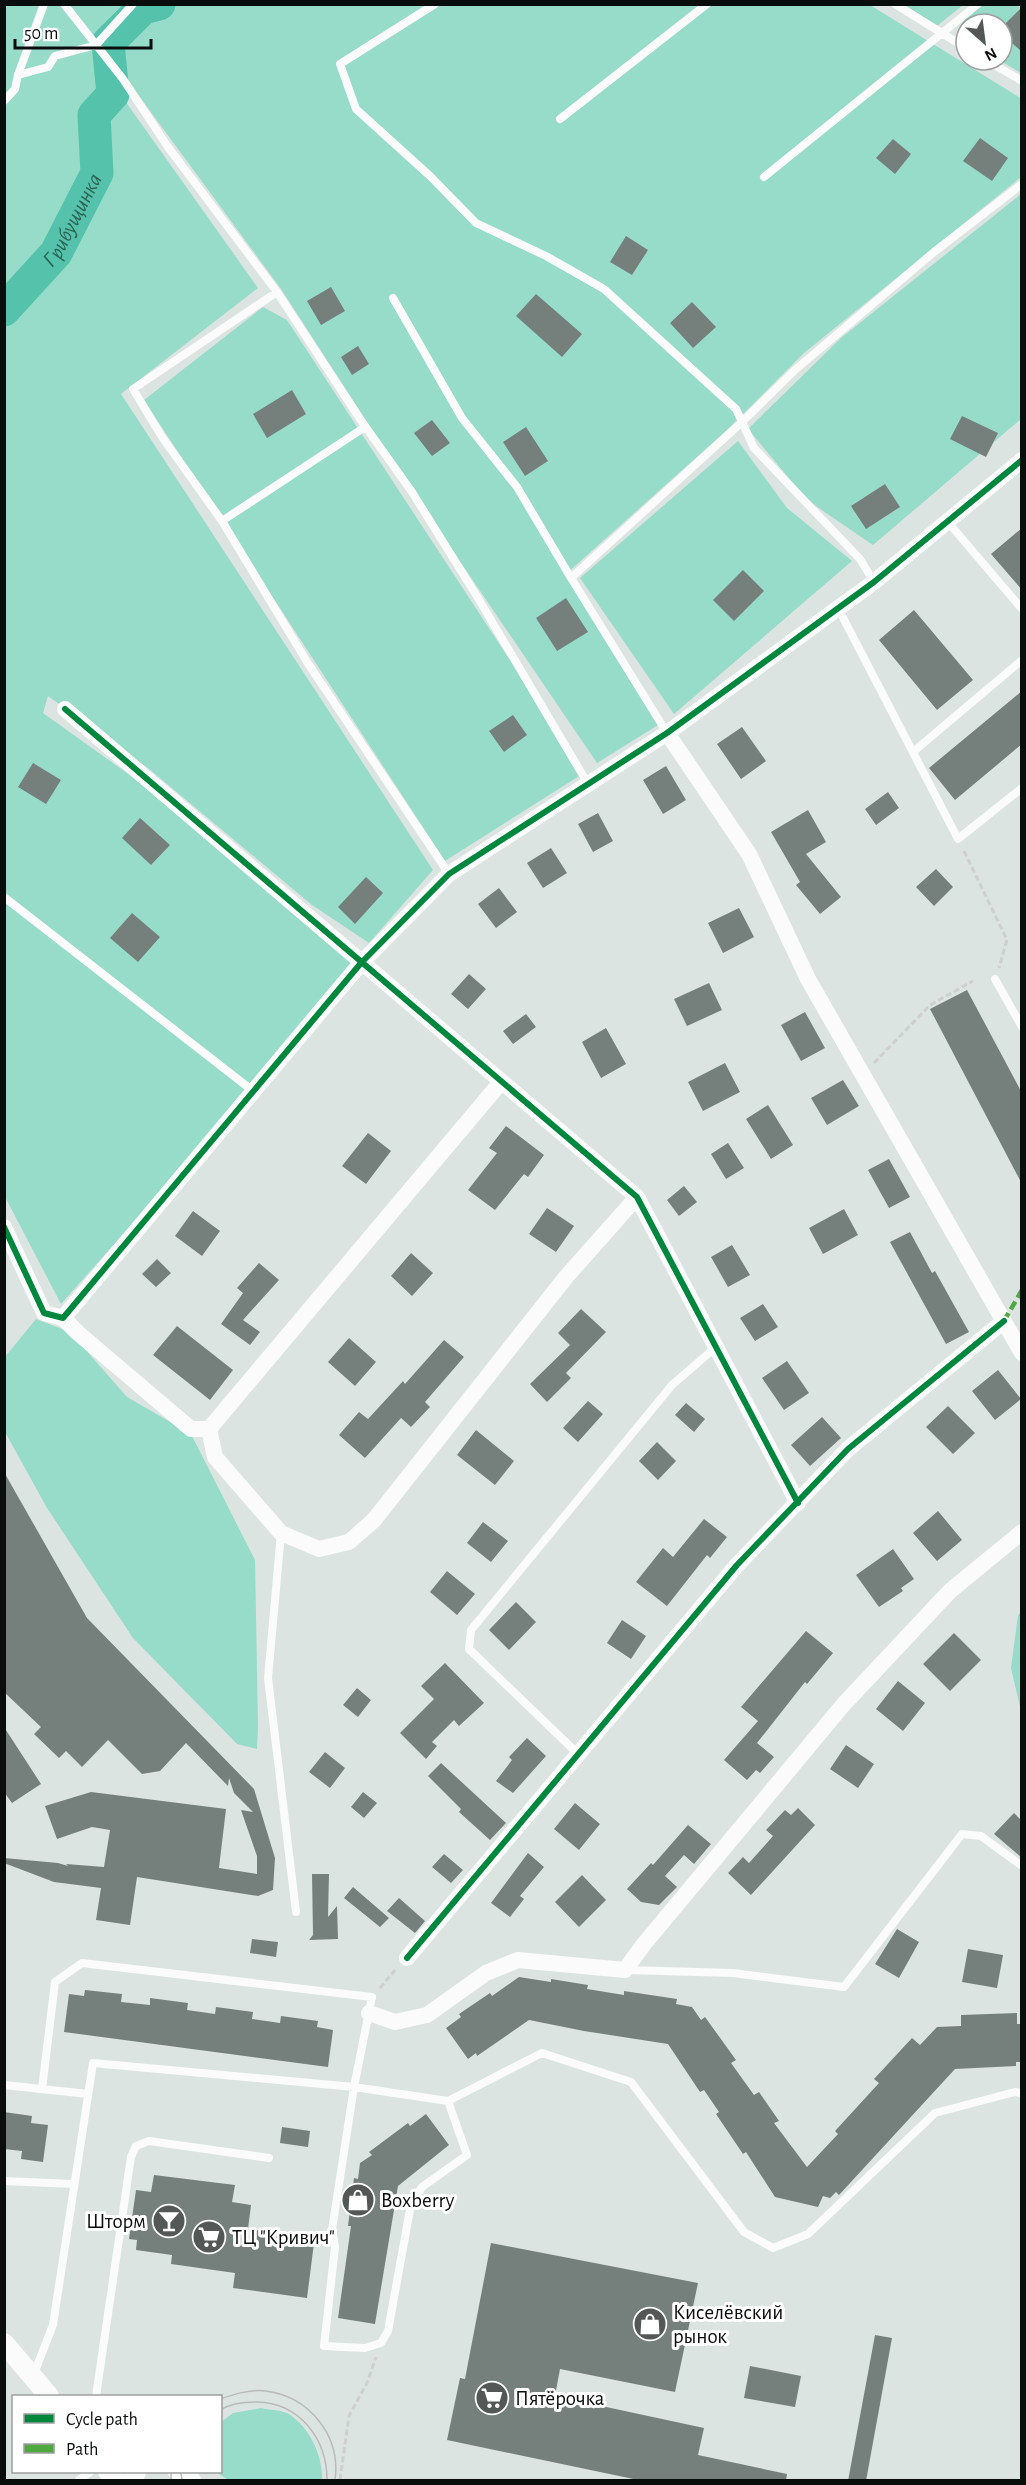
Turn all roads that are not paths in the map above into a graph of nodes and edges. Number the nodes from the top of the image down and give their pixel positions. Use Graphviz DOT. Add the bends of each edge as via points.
graph roads {
  1 [pos="44,4"];
  2 [pos="64,4"];
  3 [pos="133,4"];
  4 [pos="435,4"];
  5 [pos="707,4"];
  6 [pos="895,4"];
  7 [pos="978,4"];
  8 [pos="943,34"];
  9 [pos="954,41"];
  10 [pos="96,45"];
  11 [pos="1007,72"];
  12 [pos="18,75"];
  13 [pos="1022,81"];
  14 [pos="4,101"];
  15 [pos="560,119"];
  16 [pos="764,177"];
  17 [pos="1022,184"];
  18 [pos="277,292"];
  19 [pos="393,298"];
  20 [pos="742,422"];
  21 [pos="365,427"];
  22 [pos="1022,460"];
  23 [pos="222,521"];
  24 [pos="947,521"];
  25 [pos="571,578"];
  26 [pos="874,582"];
  27 [pos="838,608"];
  28 [pos="1022,609"];
  29 [pos="1022,660"];
  30 [pos="65,709"];
  31 [pos="667,733"];
  32 [pos="913,752"];
  33 [pos="588,784"];
  34 [pos="1022,788"];
  35 [pos="449,874"];
  36 [pos="4,897"];
  37 [pos="361,963"];
  38 [pos="995,979"];
  39 [pos="1022,1027"];
  40 [pos="501,1082"];
  41 [pos="253,1091"];
  42 [pos="637,1197"];
  43 [pos="4,1227"];
  44 [pos="9,1249"];
  45 [pos="63,1318"];
  46 [pos="1004,1321"];
  47 [pos="716,1347"];
  48 [pos="1022,1353"];
  49 [pos="209,1429"];
  50 [pos="798,1503"];
  51 [pos="1022,1532"];
  52 [pos="281,1533"];
  53 [pos="578,1754"];
  54 [pos="1022,1866"];
  55 [pos="296,1912"];
  56 [pos="406,1958"];
  57 [pos="625,1970"];
  58 [pos="370,2005"];
  59 [pos="4,2085"];
  60 [pos="354,2087"];
  61 [pos="42,2089"];
  62 [pos="1022,2093"];
  63 [pos="88,2094"];
  64 [pos="448,2101"];
  65 [pos="269,2158"];
  66 [pos="4,2181"];
  67 [pos="73,2184"];
  68 [pos="4,2343"];
  69 [pos="45,2390"];
  70 [pos="96,2395"];
  1 -- 12 [label="lane"];
  2 -- 10 [label="lane"];
  3 -- 10 [label="lane"];
  4 -- 20 [label="lane" via="340,64 356,109 477,223 604,289 736,410"];
  5 -- 15 [label="lane"];
  6 -- 8 [label="lane"];
  7 -- 8 [label="lane"];
  8 -- 9 [label="lane"];
  8 -- 16 [label="lane"];
  10 -- 12 [label="lane" via="55,56 48,67"];
  10 -- 18 [label="lane"];
  11 -- 13 [label="lane"];
  12 -- 14 [label="lane" via="15,89"];
  17 -- 20 [label="lane" via="934,252 795,370"];
  18 -- 21 [label="lane"];
  18 -- 23 [label="lane" via="133,389 162,438"];
  19 -- 25 [label="lane" via="462,418 517,487"];
  20 -- 25 [label="lane"];
  20 -- 26 [label="lane" via="754,448 860,559"];
  21 -- 23 [label="lane"];
  21 -- 33 [label="lane" via="439,535"];
  22 -- 24 [label="street"];
  23 -- 35 [label="lane" via="309,665"];
  24 -- 26 [label="street"];
  24 -- 28 [label="lane"];
  25 -- 31 [label="lane"];
  26 -- 27 [label="street"];
  27 -- 31 [label="street"];
  27 -- 32 [label="lane"];
  29 -- 32 [label="lane"];
  30 -- 37 [label="street"];
  31 -- 33 [label="street"];
  31 -- 46 [label="street" via="749,854 808,979"];
  32 -- 34 [label="lane" via="958,839"];
  33 -- 35 [label="street"];
  35 -- 37 [label="street"];
  36 -- 41 [label="lane"];
  37 -- 40 [label="street"];
  37 -- 41 [label="street"];
  38 -- 39 [label="lane"];
  40 -- 42 [label="street"];
  40 -- 49 [label="street"];
  41 -- 45 [label="street"];
  42 -- 47 [label="street"];
  42 -- 52 [label="street" via="566,1277 374,1520 349,1542 319,1549"];
  43 -- 44 [label="street"];
  44 -- 45 [label="street" via="44,1313"];
  45 -- 49 [label="street" via="191,1429"];
  46 -- 48 [label="street"];
  46 -- 50 [label="street" via="848,1449"];
  47 -- 50 [label="street"];
  47 -- 53 [label="lane" via="672,1385 471,1630 469,1649"];
  49 -- 52 [label="street" via="215,1457"];
  50 -- 53 [label="street" via="737,1565"];
  51 -- 57 [label="street" via="950,1592 843,1705"];
  52 -- 55 [label="lane" via="268,1678"];
  53 -- 56 [label="street"];
  54 -- 57 [label="lane" via="981,1836 962,1833 844,1987 733,1973"];
  57 -- 58 [label="street" via="518,1960 486,1973 427,2016 395,2022"];
  58 -- 60 [label="lane"];
  58 -- 61 [label="lane" via="82,1963 55,1982"];
  59 -- 61 [label="lane"];
  60 -- 63 [label="lane" via="93,2063"];
  60 -- 64 [label="lane"];
  60 -- 64 [label="lane" via="332,2230 335,2247 324,2346 365,2348 381,2343 388,2331 411,2204 422,2187 467,2155"];
  61 -- 63 [label="lane"];
  62 -- 64 [label="lane" via="935,2113 808,2234 773,2248 744,2232 631,2082 542,2054"];
  63 -- 67 [label="lane"];
  65 -- 70 [label="lane" via="149,2141 136,2146 131,2157"];
  66 -- 67 [label="lane"];
  67 -- 69 [label="lane"];
  68 -- 69 [label="street"];
}
